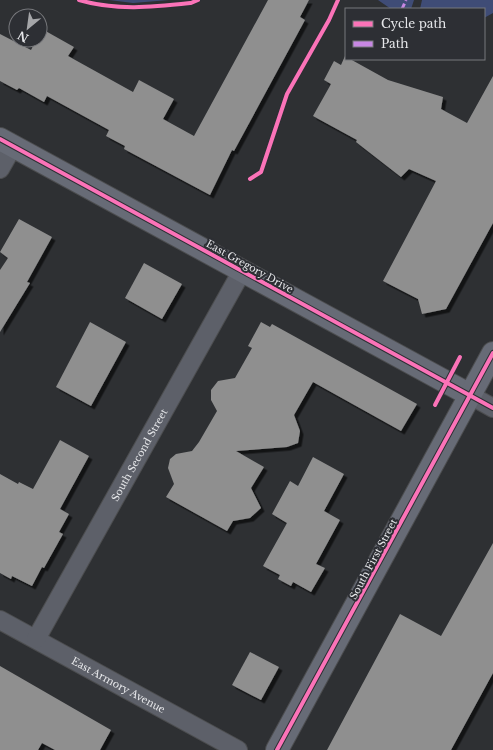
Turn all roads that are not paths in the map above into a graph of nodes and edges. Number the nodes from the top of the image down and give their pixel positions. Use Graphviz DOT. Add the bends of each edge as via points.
graph roads {
  1 [pos="6,142"];
  2 [pos="0,169"];
  3 [pos="242,271"];
  4 [pos="493,353"];
  5 [pos="470,396"];
  6 [pos="493,408"];
  7 [pos="0,620"];
  8 [pos="36,640"];
  9 [pos="238,750"];
  10 [pos="277,750"];
  1 -- 2 [label="street"];
  1 -- 3 [label="street, East Gregory Drive"];
  3 -- 5 [label="street, East Gregory Drive"];
  3 -- 8 [label="street, South Second Street"];
  4 -- 5 [label="street, South First Street"];
  5 -- 6 [label="street, East Gregory Drive"];
  5 -- 10 [label="street, South First Street"];
  7 -- 8 [label="street, East Armory Avenue"];
  8 -- 9 [label="street, East Armory Avenue"];
}
